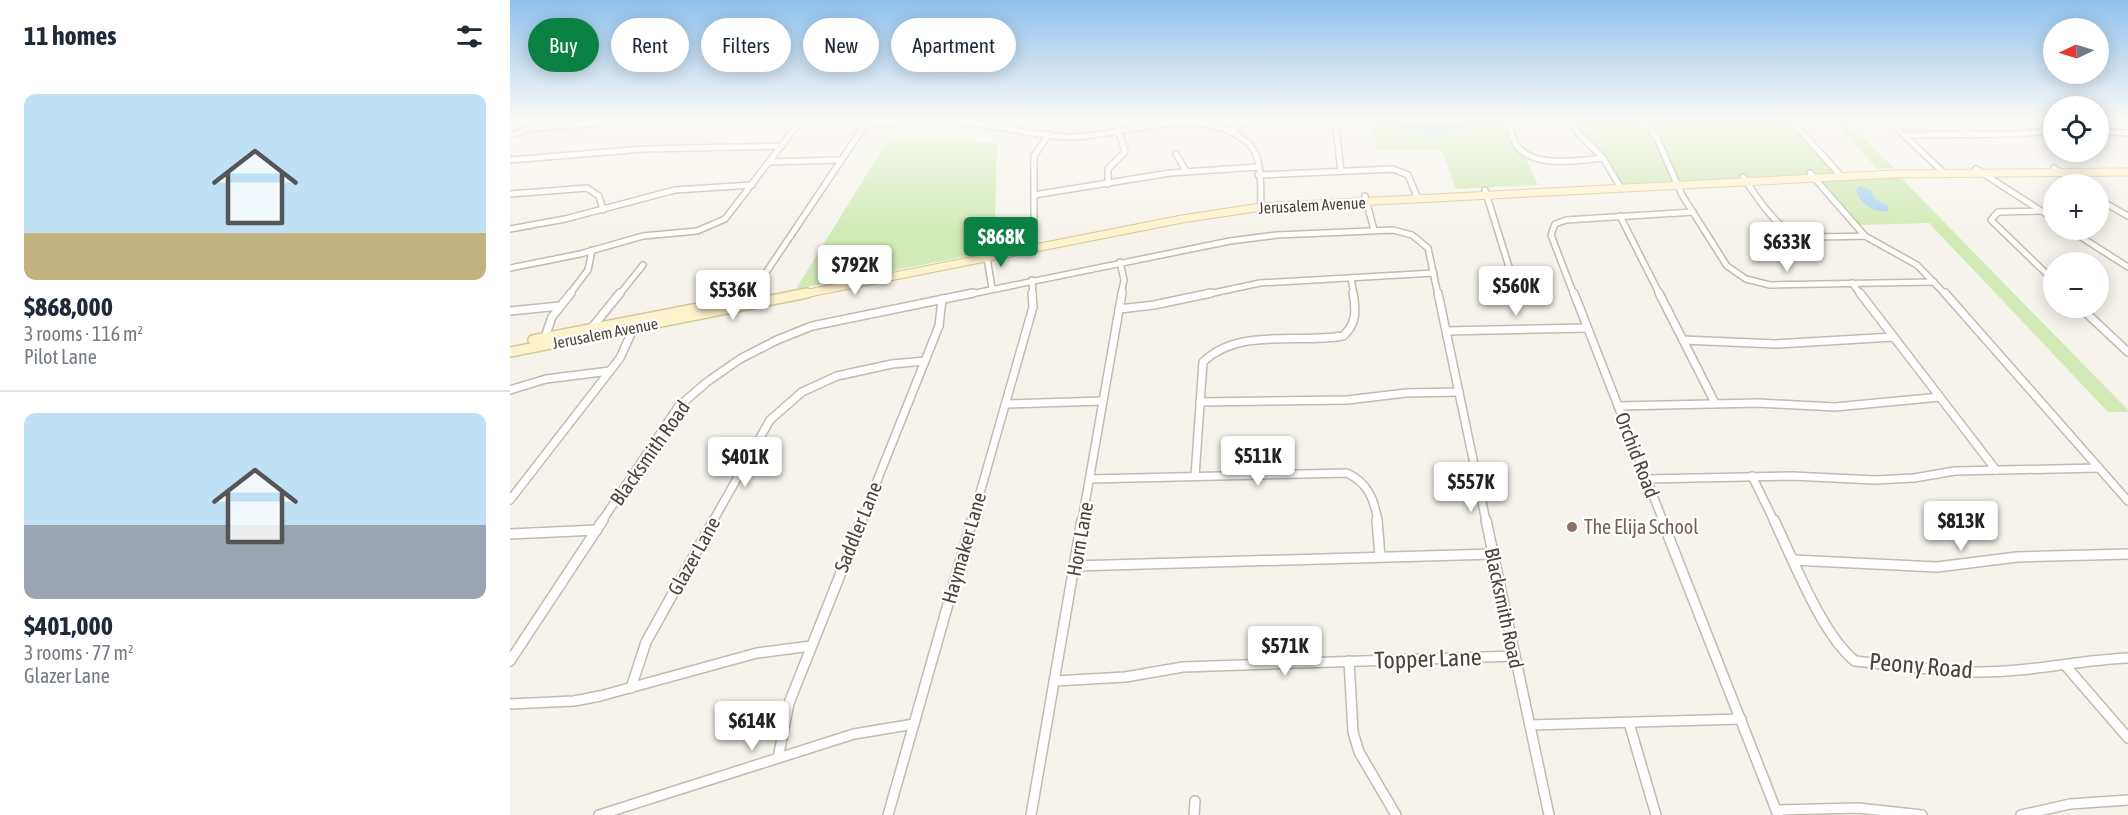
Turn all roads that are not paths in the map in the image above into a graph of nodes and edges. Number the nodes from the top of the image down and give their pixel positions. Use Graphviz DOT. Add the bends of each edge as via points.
graph roads {
  1 [pos="534,158"];
  2 [pos="773,158"];
  3 [pos="1034,158"];
  4 [pos="1119,158"];
  5 [pos="1178,158"];
  6 [pos="1255,158"];
  7 [pos="1339,158"];
  8 [pos="1546,158"];
  9 [pos="1603,158"];
  10 [pos="1666,158"];
  11 [pos="1826,158"];
  12 [pos="1928,158"];
  13 [pos="510,160"];
  14 [pos="841,160"];
  15 [pos="770,162"];
  16 [pos="1258,167"];
  17 [pos="2057,170"];
  18 [pos="2128,170"];
  19 [pos="1186,171"];
  20 [pos="1341,171"];
  21 [pos="1979,171"];
  22 [pos="1943,172"];
  23 [pos="1840,174"];
  24 [pos="2063,174"];
  25 [pos="1258,175"];
  26 [pos="1812,176"];
  27 [pos="1745,179"];
  28 [pos="1677,183"];
  29 [pos="1108,184"];
  30 [pos="752,185"];
  31 [pos="1619,185"];
  32 [pos="1486,193"];
  33 [pos="510,194"];
  34 [pos="1034,195"];
  35 [pos="1417,196"];
  36 [pos="1366,199"];
  37 [pos="1260,205"];
  38 [pos="2109,205"];
  39 [pos="603,210"];
  40 [pos="2041,211"];
  41 [pos="2120,211"];
  42 [pos="2128,211"];
  43 [pos="1693,212"];
  44 [pos="1620,216"];
  45 [pos="2128,216"];
  46 [pos="510,229"];
  47 [pos="1374,230"];
  48 [pos="1865,236"];
  49 [pos="2086,240"];
  50 [pos="1034,245"];
  51 [pos="592,250"];
  52 [pos="986,255"];
  53 [pos="1120,262"];
  54 [pos="643,265"];
  55 [pos="2128,267"];
  56 [pos="510,268"];
  57 [pos="2043,270"];
  58 [pos="1434,273"];
  59 [pos="1503,277"];
  60 [pos="1351,278"];
  61 [pos="1032,280"];
  62 [pos="1934,282"];
  63 [pos="1852,283"];
  64 [pos="992,288"];
  65 [pos="942,299"];
  66 [pos="757,300"];
  67 [pos="560,306"];
  68 [pos="1119,309"];
  69 [pos="510,311"];
  70 [pos="2092,318"];
  71 [pos="635,324"];
  72 [pos="1587,328"];
  73 [pos="591,329"];
  74 [pos="1446,331"];
  75 [pos="585,337"];
  76 [pos="1893,337"];
  77 [pos="1683,340"];
  78 [pos="544,342"];
  79 [pos="510,345"];
  80 [pos="510,352"];
  81 [pos="2128,352"];
  82 [pos="925,361"];
  83 [pos="610,371"];
  84 [pos="510,390"];
  85 [pos="1459,392"];
  86 [pos="1940,397"];
  87 [pos="1103,401"];
  88 [pos="1200,402"];
  89 [pos="1714,403"];
  90 [pos="1005,404"];
  91 [pos="1618,406"];
  92 [pos="2099,468"];
  93 [pos="1996,470"];
  94 [pos="1195,476"];
  95 [pos="1752,476"];
  96 [pos="1090,479"];
  97 [pos="1647,479"];
  98 [pos="510,500"];
  99 [pos="2128,501"];
  100 [pos="597,530"];
  101 [pos="510,534"];
  102 [pos="1493,554"];
  103 [pos="2128,554"];
  104 [pos="1380,557"];
  105 [pos="1793,560"];
  106 [pos="1075,566"];
  107 [pos="811,646"];
  108 [pos="1515,656"];
  109 [pos="2128,658"];
  110 [pos="510,661"];
  111 [pos="1349,661"];
  112 [pos="2065,665"];
  113 [pos="1055,681"];
  114 [pos="631,688"];
  115 [pos="510,704"];
  116 [pos="1741,719"];
  117 [pos="1629,723"];
  118 [pos="914,724"];
  119 [pos="1530,726"];
  120 [pos="2128,738"];
  121 [pos="778,758"];
  122 [pos="2128,800"];
  123 [pos="1195,801"];
  124 [pos="1777,813"];
  125 [pos="599,815"];
  126 [pos="888,815"];
  127 [pos="1031,815"];
  128 [pos="1194,815"];
  129 [pos="1396,815"];
  130 [pos="1549,815"];
  131 [pos="1656,815"];
  132 [pos="1922,815"];
  133 [pos="2021,815"];
  1 -- 13 [label="street"];
  2 -- 15 [label="street"];
  3 -- 34 [label="street"];
  4 -- 29 [label="street" via="1108,169"];
  5 -- 19 [label="street"];
  6 -- 16 [label="street"];
  7 -- 20 [label="street"];
  8 -- 9 [label="street"];
  9 -- 31 [label="street"];
  10 -- 28 [label="street"];
  11 -- 23 [label="street"];
  12 -- 22 [label="street"];
  14 -- 15 [label="street"];
  14 -- 66 [label="street" via="763,277"];
  15 -- 30 [label="street"];
  16 -- 19 [label="street"];
  16 -- 25 [label="street"];
  17 -- 18 [label="main road, Jerusalem Avenue"];
  17 -- 21 [label="main road, Jerusalem Avenue"];
  17 -- 24 [label="street"];
  19 -- 29 [label="street"];
  20 -- 25 [label="street"];
  20 -- 35 [label="street" via="1399,170 1409,174"];
  21 -- 22 [label="main road, Jerusalem Avenue"];
  21 -- 40 [label="street"];
  22 -- 23 [label="main road, Jerusalem Avenue"];
  23 -- 26 [label="main road, Jerusalem Avenue"];
  25 -- 37 [label="street"];
  26 -- 27 [label="main road, Jerusalem Avenue"];
  26 -- 48 [label="street"];
  27 -- 28 [label="main road, Jerusalem Avenue"];
  27 -- 48 [label="street" via="1776,222 1789,232 1810,237"];
  28 -- 31 [label="main road, Jerusalem Avenue"];
  28 -- 43 [label="street"];
  29 -- 34 [label="street"];
  30 -- 39 [label="street" via="688,188"];
  30 -- 51 [label="street" via="725,219 708,228 643,236"];
  31 -- 32 [label="main road, Jerusalem Avenue"];
  32 -- 35 [label="main road, Jerusalem Avenue"];
  32 -- 59 [label="street" via="1510,270"];
  33 -- 39 [label="street" via="587,188 599,195"];
  34 -- 50 [label="street"];
  35 -- 36 [label="main road, Jerusalem Avenue"];
  36 -- 37 [label="main road, Jerusalem Avenue"];
  36 -- 47 [label="street"];
  37 -- 50 [label="main road, Jerusalem Avenue"];
  38 -- 41 [label="street"];
  39 -- 46 [label="street"];
  40 -- 57 [label="street" via="1998,212 1991,220"];
  41 -- 42 [label="street"];
  41 -- 45 [label="street"];
  43 -- 44 [label="street, Orchid Road"];
  43 -- 63 [label="street" via="1727,266 1746,279 1770,285"];
  44 -- 72 [label="street, Orchid Road" via="1566,220 1551,230"];
  44 -- 77 [label="street"];
  47 -- 53 [label="street, Blacksmith Road" via="1246,238"];
  47 -- 58 [label="street, Blacksmith Road" via="1400,231 1421,240 1428,248"];
  48 -- 62 [label="street" via="1917,265"];
  49 -- 55 [label="street"];
  50 -- 52 [label="main road, Jerusalem Avenue"];
  51 -- 56 [label="street"];
  51 -- 67 [label="street" via="588,272"];
  52 -- 64 [label="street"];
  52 -- 66 [label="main road, Jerusalem Avenue"];
  53 -- 61 [label="street, Blacksmith Road"];
  53 -- 68 [label="street, Horn Lane" via="1124,280"];
  54 -- 73 [label="street"];
  58 -- 60 [label="street"];
  58 -- 74 [label="street, Blacksmith Road"];
  60 -- 68 [label="street" via="1260,283"];
  60 -- 88 [label="street" via="1356,319 1350,332 1336,338 1260,341 1216,349 1203,362"];
  61 -- 64 [label="street, Blacksmith Road"];
  61 -- 90 [label="street, Haymaker Lane" via="1033,304"];
  62 -- 63 [label="street"];
  62 -- 92 [label="street"];
  63 -- 76 [label="street"];
  64 -- 65 [label="street, Blacksmith Road"];
  65 -- 82 [label="street, Saddler Lane" via="939,326"];
  65 -- 100 [label="street, Blacksmith Road" via="812,326 785,334 760,348 678,407"];
  66 -- 71 [label="main road, Jerusalem Avenue"];
  67 -- 69 [label="street"];
  67 -- 78 [label="street"];
  68 -- 87 [label="street, Horn Lane"];
  70 -- 81 [label="street"];
  71 -- 73 [label="main road, Jerusalem Avenue"];
  71 -- 75 [label="main road, Jerusalem Avenue"];
  71 -- 83 [label="street"];
  72 -- 74 [label="street"];
  72 -- 91 [label="street, Orchid Road"];
  73 -- 75 [label="street"];
  73 -- 78 [label="main road, Jerusalem Avenue"];
  74 -- 85 [label="street, Blacksmith Road"];
  75 -- 78 [label="main road, Jerusalem Avenue"];
  76 -- 77 [label="street" via="1776,344"];
  76 -- 86 [label="street"];
  77 -- 89 [label="street"];
  78 -- 79 [label="main road, Jerusalem Avenue"];
  78 -- 80 [label="main road, Jerusalem Avenue"];
  82 -- 107 [label="street, Saddler Lane"];
  82 -- 114 [label="street, Glazer Lane" via="837,376 802,392 770,420 646,642"];
  83 -- 84 [label="street" via="572,375"];
  83 -- 98 [label="street"];
  85 -- 88 [label="street" via="1347,400"];
  85 -- 102 [label="street, Blacksmith Road"];
  86 -- 89 [label="street" via="1835,407"];
  86 -- 93 [label="street"];
  87 -- 90 [label="street"];
  87 -- 96 [label="street, Horn Lane"];
  88 -- 94 [label="street"];
  89 -- 91 [label="street"];
  90 -- 118 [label="street, Haymaker Lane"];
  91 -- 97 [label="street, Orchid Road"];
  92 -- 93 [label="street"];
  92 -- 99 [label="street"];
  93 -- 95 [label="street" via="1875,480"];
  94 -- 96 [label="street"];
  94 -- 104 [label="street" via="1337,472 1354,475 1365,481 1373,494"];
  95 -- 97 [label="street"];
  95 -- 105 [label="street, Peony Road"];
  96 -- 106 [label="street, Horn Lane"];
  97 -- 116 [label="street, Orchid Road"];
  100 -- 101 [label="street"];
  100 -- 110 [label="street, Blacksmith Road"];
  102 -- 104 [label="street"];
  102 -- 108 [label="street, Blacksmith Road"];
  103 -- 105 [label="street" via="2017,557 1937,567"];
  104 -- 106 [label="street"];
  105 -- 112 [label="street, Peony Road" via="1832,635 1855,661 1975,672"];
  106 -- 113 [label="street, Horn Lane"];
  107 -- 114 [label="street" via="757,653"];
  107 -- 121 [label="street, Saddler Lane" via="789,703"];
  108 -- 111 [label="street, Topper Lane"];
  108 -- 119 [label="street, Blacksmith Road"];
  109 -- 112 [label="street, Peony Road"];
  111 -- 113 [label="street, Topper Lane" via="1183,667 1125,677"];
  111 -- 129 [label="street" via="1353,732 1359,752"];
  112 -- 120 [label="street"];
  113 -- 127 [label="street, Horn Lane"];
  114 -- 115 [label="street" via="574,701"];
  116 -- 117 [label="street"];
  116 -- 124 [label="street, Orchid Road"];
  117 -- 119 [label="street"];
  117 -- 131 [label="street"];
  118 -- 121 [label="street" via="854,734"];
  118 -- 126 [label="street, Haymaker Lane"];
  119 -- 130 [label="street, Blacksmith Road"];
  121 -- 125 [label="street"];
  122 -- 133 [label="street" via="2070,804"];
  123 -- 128 [label="street"];
  124 -- 132 [label="street" via="1858,808"];
}
